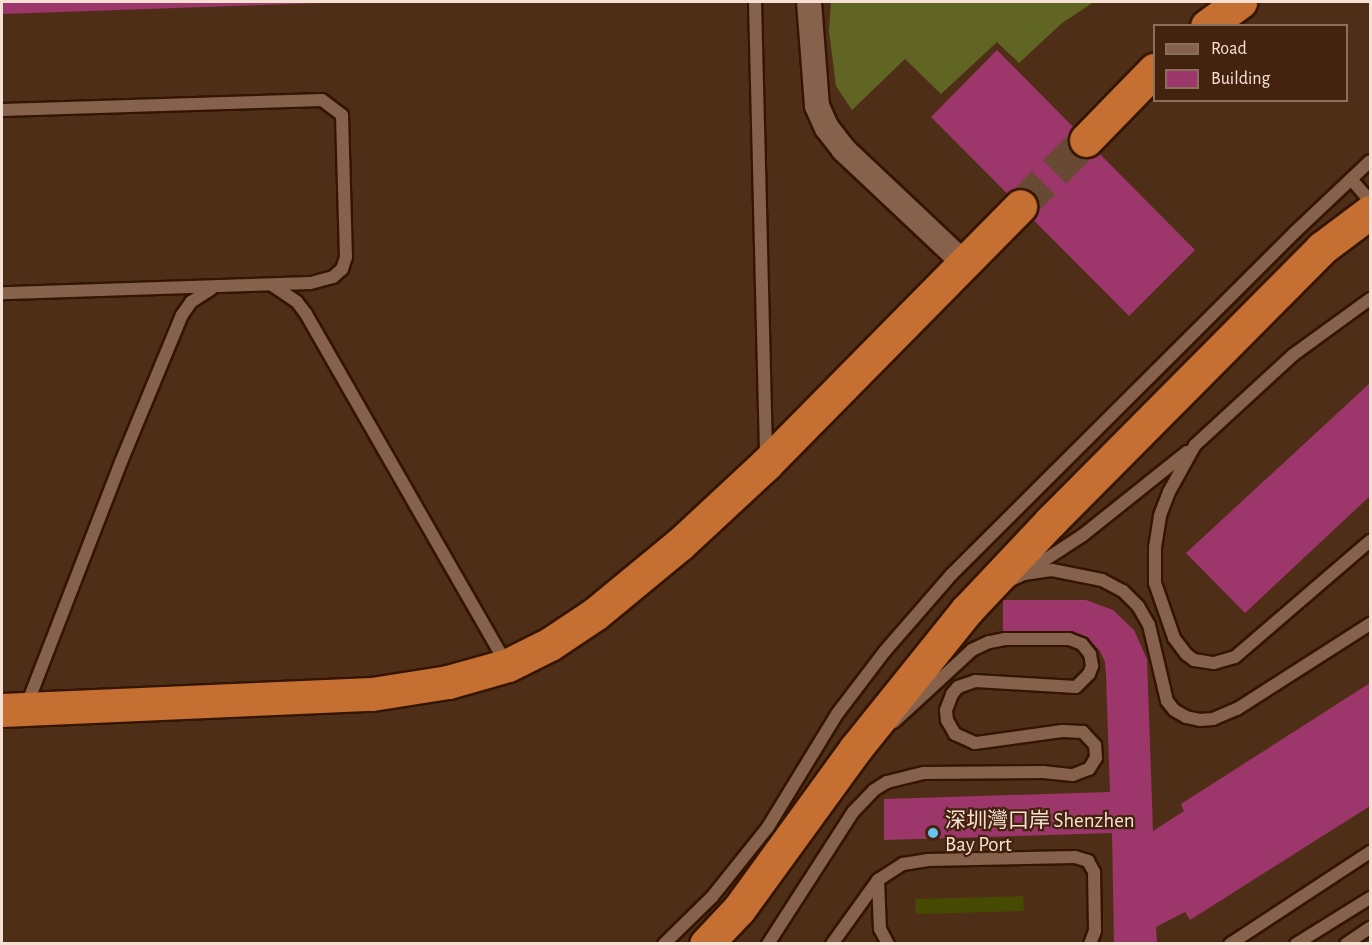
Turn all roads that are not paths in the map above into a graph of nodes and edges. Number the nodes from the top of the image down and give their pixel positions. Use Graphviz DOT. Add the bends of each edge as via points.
graph roads {
  1 [pos="755,2"];
  2 [pos="809,2"];
  3 [pos="1240,2"];
  4 [pos="1210,24"];
  5 [pos="1153,72"];
  6 [pos="2,110"];
  7 [pos="1086,140"];
  8 [pos="1371,161"];
  9 [pos="1351,179"];
  10 [pos="1371,201"];
  11 [pos="1020,206"];
  12 [pos="1371,212"];
  13 [pos="964,263"];
  14 [pos="271,285"];
  15 [pos="219,286"];
  16 [pos="2,293"];
  17 [pos="1371,299"];
  18 [pos="1195,445"];
  19 [pos="766,464"];
  20 [pos="1371,541"];
  21 [pos="1024,574"];
  22 [pos="967,610"];
  23 [pos="1371,624"];
  24 [pos="507,665"];
  25 [pos="13,709"];
  26 [pos="856,748"];
  27 [pos="1371,852"];
  28 [pos="878,880"];
  29 [pos="1371,898"];
  30 [pos="1371,928"];
  31 [pos="664,944"];
  32 [pos="706,944"];
  33 [pos="768,944"];
  34 [pos="832,944"];
  35 [pos="888,944"];
  36 [pos="1090,944"];
  37 [pos="1230,944"];
  38 [pos="1296,944"];
  39 [pos="1346,944"];
  1 -- 19 [label="lane"];
  2 -- 13 [label="street" via="817,106 827,128 844,150"];
  3 -- 4 [label="highway"];
  5 -- 7 [label="highway"];
  6 -- 14 [label="lane" via="322,100 342,115 346,257 342,270 333,277 310,283"];
  8 -- 9 [label="lane"];
  9 -- 10 [label="lane"];
  9 -- 31 [label="lane" via="952,574 837,714 768,827 712,897"];
  11 -- 13 [label="highway"];
  12 -- 22 [label="highway" via="1322,248"];
  13 -- 19 [label="highway"];
  14 -- 15 [label="lane"];
  14 -- 24 [label="lane" via="297,302 306,314"];
  15 -- 16 [label="lane"];
  15 -- 25 [label="lane" via="201,293 182,315"];
  17 -- 18 [label="lane" via="1293,355"];
  18 -- 20 [label="lane" via="1169,492 1155,547 1155,583 1163,613 1174,638 1194,660 1214,663 1235,657"];
  18 -- 21 [label="lane" via="1083,535"];
  19 -- 24 [label="highway" via="680,544 596,614 550,644"];
  21 -- 22 [label="lane" via="995,587"];
  21 -- 23 [label="lane" via="1052,570 1075,573 1123,591 1149,625 1167,701 1186,717 1200,720 1237,709"];
  22 -- 26 [label="highway"];
  24 -- 25 [label="highway" via="448,682 372,694"];
  26 -- 32 [label="highway" via="751,894"];
  26 -- 33 [label="lane" via="911,708 981,645 1005,639 1070,639 1082,644 1090,654 1089,674 1076,687 975,681 958,687 946,710 955,734 975,743 1062,730 1083,732 1095,745 1096,758 1089,769 1073,775 924,773 887,782 852,812"];
  27 -- 37 [label="lane"];
  28 -- 34 [label="lane"];
  28 -- 35 [label="lane" via="880,929"];
  28 -- 36 [label="lane" via="894,868 921,860 1082,858 1094,872 1095,931"];
  29 -- 38 [label="lane"];
  30 -- 39 [label="lane"];
}
